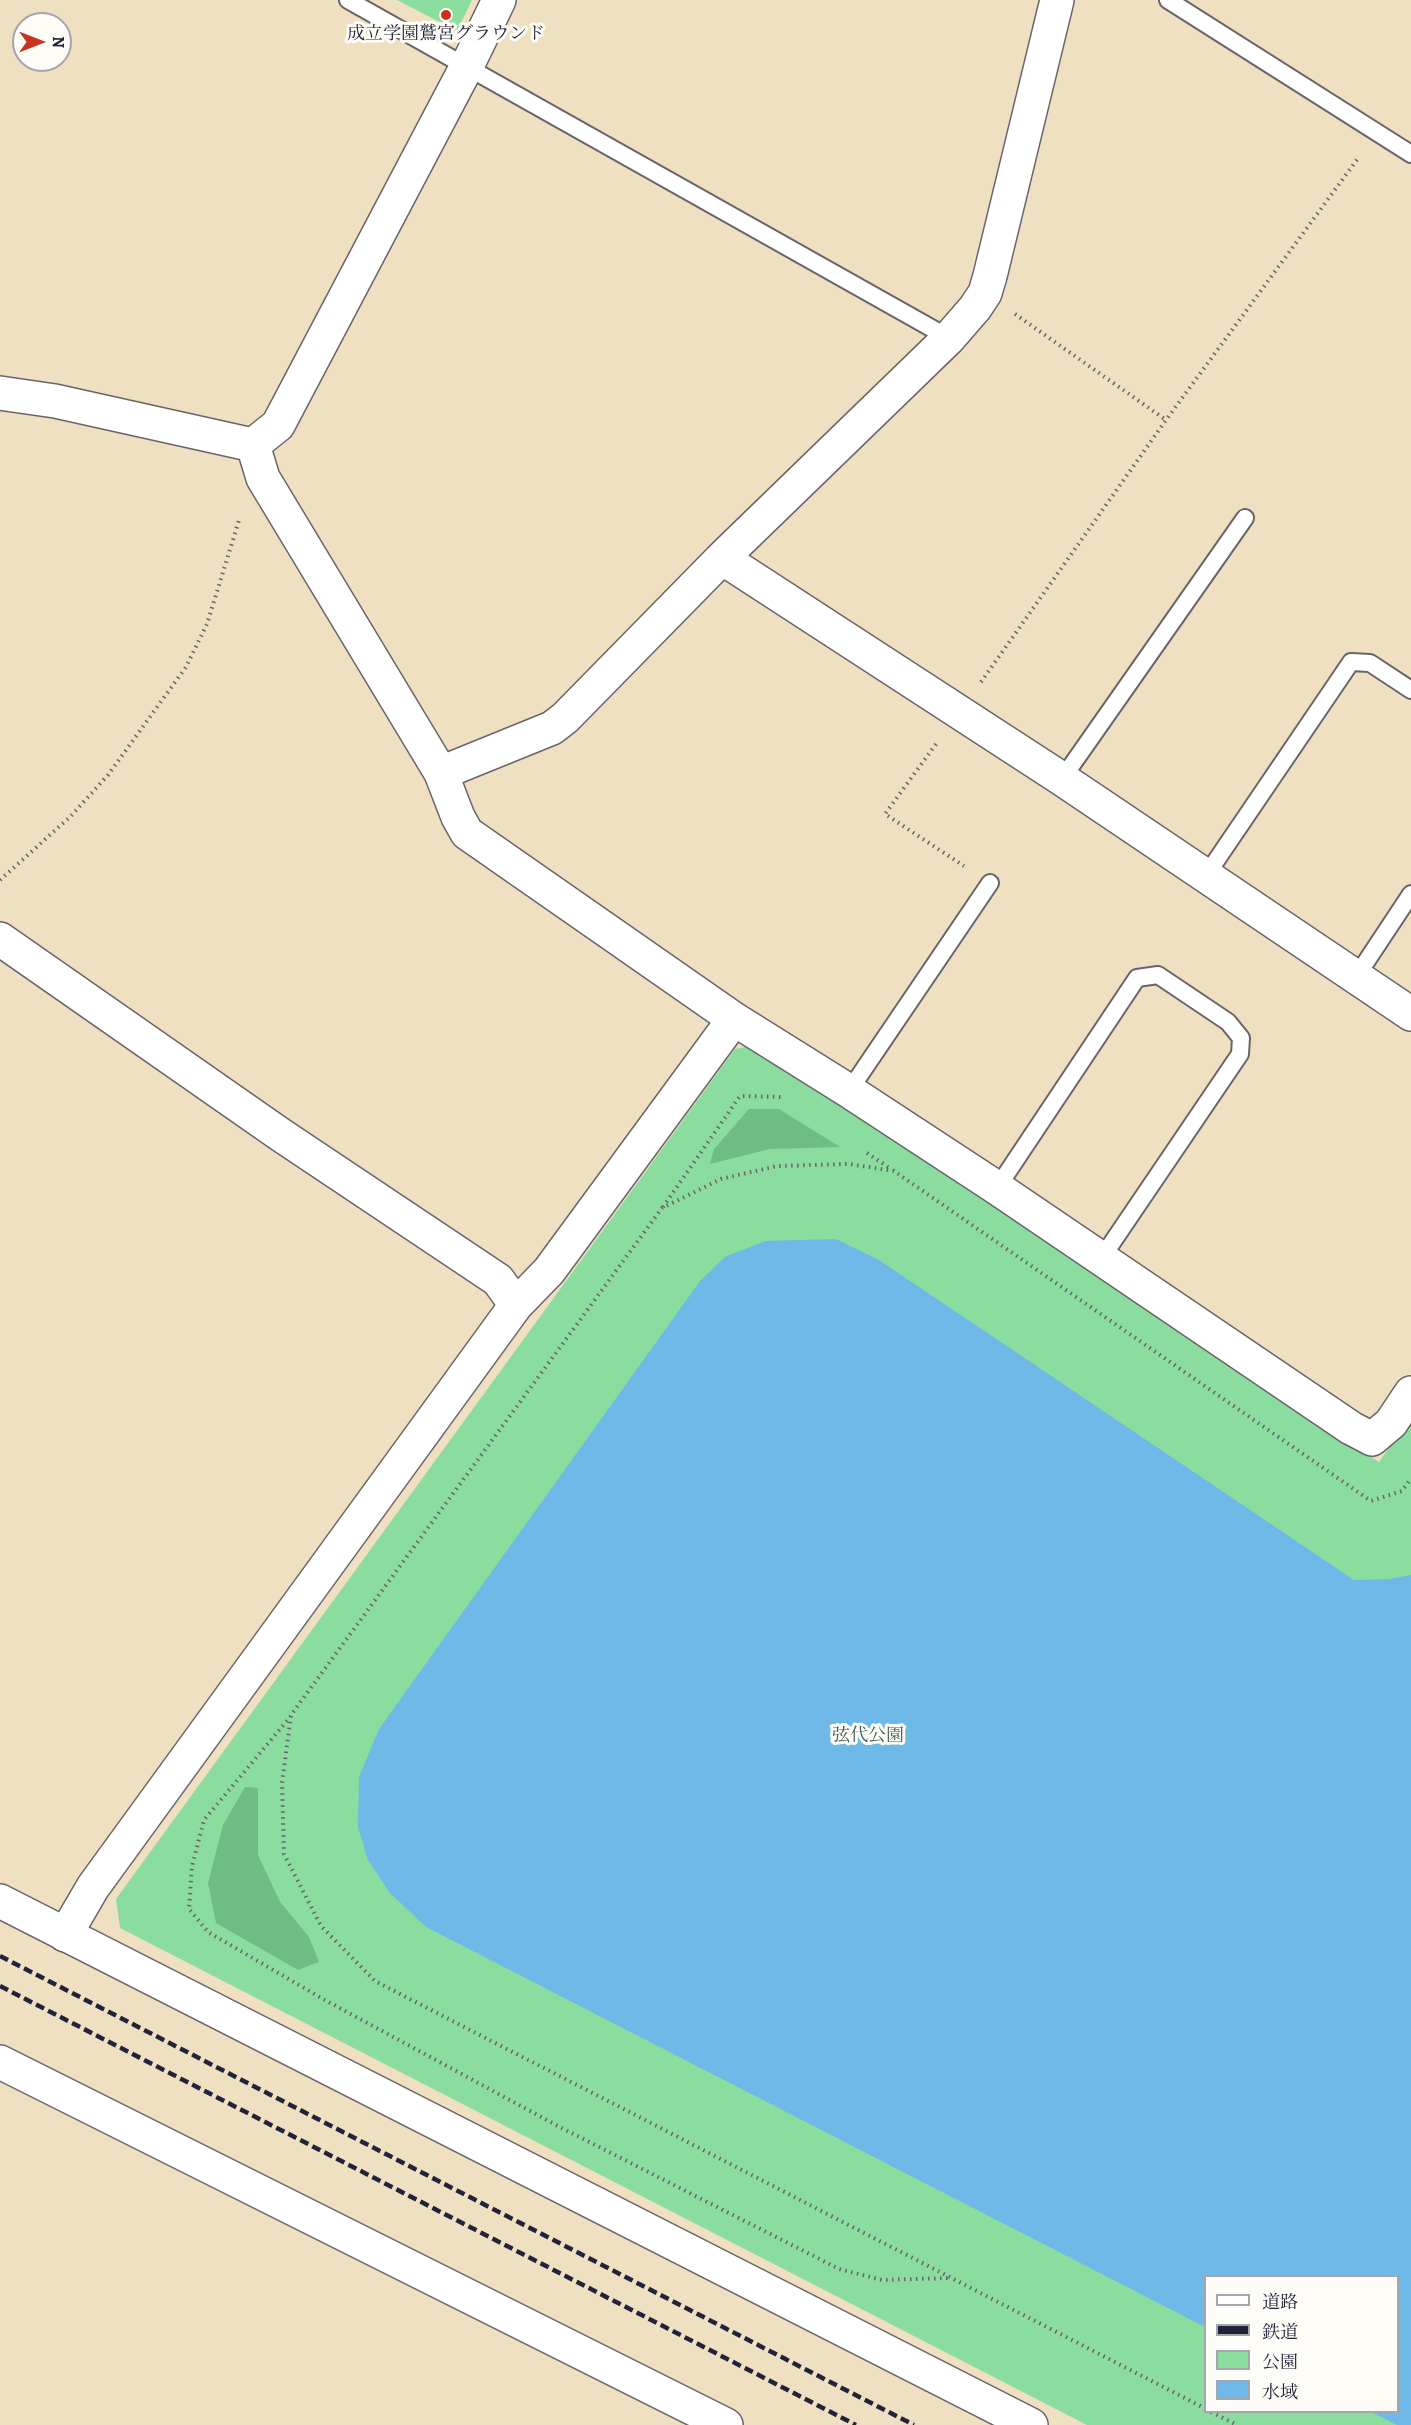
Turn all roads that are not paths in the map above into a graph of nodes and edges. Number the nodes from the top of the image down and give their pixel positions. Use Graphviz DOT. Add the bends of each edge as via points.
graph roads {
  1 [pos="348,0"];
  2 [pos="499,0"];
  3 [pos="1057,0"];
  4 [pos="1168,0"];
  5 [pos="467,66"];
  6 [pos="1411,154"];
  7 [pos="949,338"];
  8 [pos="0,393"];
  9 [pos="253,445"];
  10 [pos="1245,518"];
  11 [pos="722,558"];
  12 [pos="1411,690"];
  13 [pos="441,773"];
  14 [pos="1062,779"];
  15 [pos="1205,877"];
  16 [pos="990,883"];
  17 [pos="1411,894"];
  18 [pos="0,939"];
  19 [pos="1356,977"];
  20 [pos="1411,1014"];
  21 [pos="734,1019"];
  22 [pos="849,1091"];
  23 [pos="997,1188"];
  24 [pos="1101,1259"];
  25 [pos="516,1305"];
  26 [pos="1411,1393"];
  27 [pos="0,1901"];
  28 [pos="65,1935"];
  29 [pos="0,2062"];
  30 [pos="726,2425"];
  31 [pos="1031,2425"];
  1 -- 5 [label="lane"];
  2 -- 5 [label="street"];
  3 -- 7 [label="street" via="985,293"];
  4 -- 6 [label="lane"];
  5 -- 7 [label="lane"];
  5 -- 9 [label="street" via="278,425"];
  7 -- 11 [label="street"];
  8 -- 9 [label="street" via="55,401"];
  9 -- 13 [label="street" via="263,478"];
  10 -- 14 [label="lane"];
  11 -- 13 [label="street" via="566,718 552,728"];
  11 -- 14 [label="street"];
  12 -- 15 [label="lane" via="1370,663 1351,662"];
  13 -- 21 [label="street" via="467,833"];
  14 -- 15 [label="street"];
  15 -- 19 [label="street"];
  16 -- 22 [label="lane"];
  17 -- 19 [label="lane"];
  18 -- 25 [label="street" via="498,1280"];
  19 -- 20 [label="street"];
  21 -- 22 [label="street"];
  21 -- 25 [label="street" via="549,1271"];
  22 -- 23 [label="street"];
  23 -- 24 [label="street"];
  23 -- 24 [label="lane" via="1137,978 1158,975 1167,981 1228,1023 1241,1038 1240,1054"];
  24 -- 26 [label="street" via="1372,1439 1391,1423"];
  25 -- 28 [label="street" via="93,1887"];
  27 -- 28 [label="street"];
  28 -- 31 [label="street"];
  29 -- 30 [label="street"];
}
